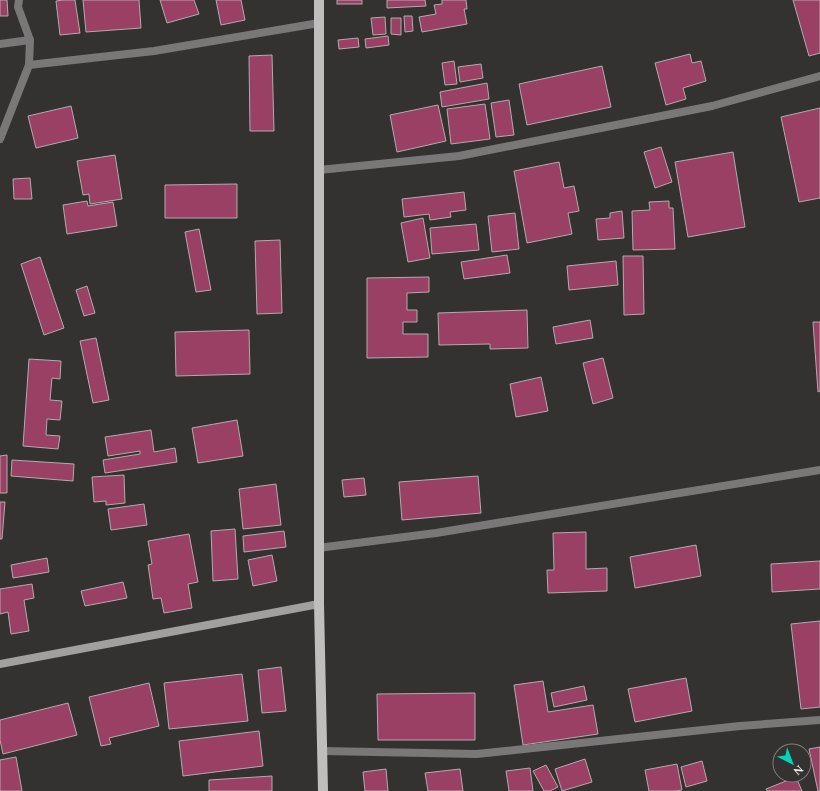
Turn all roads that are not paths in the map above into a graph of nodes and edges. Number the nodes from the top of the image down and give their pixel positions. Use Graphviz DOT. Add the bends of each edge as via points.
graph roads {
  1 [pos="19,0"];
  2 [pos="319,0"];
  3 [pos="319,23"];
  4 [pos="30,40"];
  5 [pos="0,44"];
  6 [pos="29,65"];
  7 [pos="820,76"];
  8 [pos="0,139"];
  9 [pos="319,170"];
  10 [pos="820,470"];
  11 [pos="318,548"];
  12 [pos="319,604"];
  13 [pos="0,664"];
  14 [pos="820,720"];
  15 [pos="322,751"];
  16 [pos="322,791"];
  1 -- 4 [label="street" via="18,7"];
  2 -- 3 [label="main road"];
  3 -- 6 [label="street" via="154,51"];
  3 -- 9 [label="main road"];
  4 -- 5 [label="street"];
  4 -- 6 [label="street"];
  6 -- 8 [label="street"];
  7 -- 9 [label="street" via="712,106 460,156"];
  9 -- 11 [label="main road"];
  10 -- 11 [label="street" via="436,533"];
  11 -- 12 [label="main road"];
  12 -- 13 [label="street"];
  12 -- 15 [label="main road"];
  14 -- 15 [label="street" via="477,754"];
  15 -- 16 [label="main road"];
}
